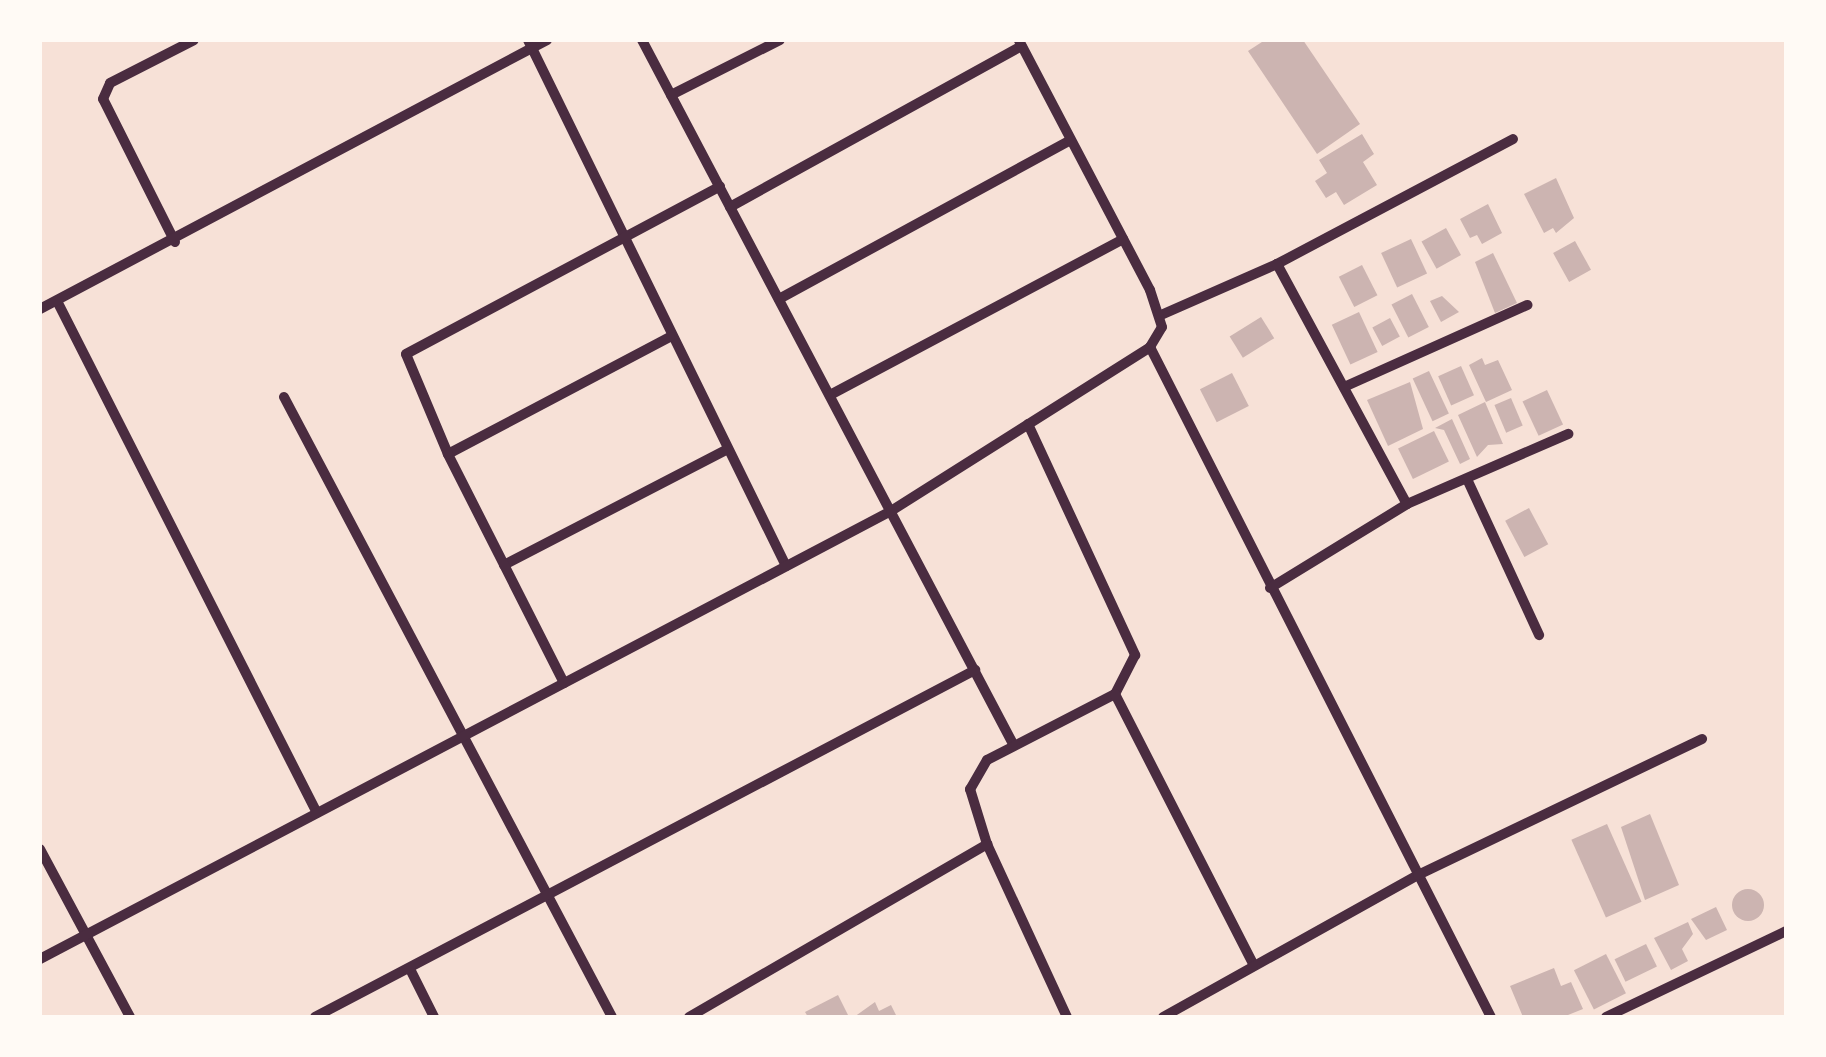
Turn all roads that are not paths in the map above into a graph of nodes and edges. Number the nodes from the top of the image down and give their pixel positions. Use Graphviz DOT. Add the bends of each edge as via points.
graph roads {
  1 [pos="194,40"];
  2 [pos="546,40"];
  3 [pos="642,40"];
  4 [pos="780,40"];
  5 [pos="1020,43"];
  6 [pos="530,44"];
  7 [pos="672,95"];
  8 [pos="1513,139"];
  9 [pos="1072,140"];
  10 [pos="720,186"];
  11 [pos="730,207"];
  12 [pos="621,237"];
  13 [pos="1123,238"];
  14 [pos="175,242"];
  15 [pos="1277,264"];
  16 [pos="779,299"];
  17 [pos="57,301"];
  18 [pos="1527,305"];
  19 [pos="40,309"];
  20 [pos="1161,314"];
  21 [pos="670,338"];
  22 [pos="1150,347"];
  23 [pos="1344,387"];
  24 [pos="830,395"];
  25 [pos="284,396"];
  26 [pos="1028,424"];
  27 [pos="1568,434"];
  28 [pos="726,450"];
  29 [pos="448,454"];
  30 [pos="1466,479"];
  31 [pos="1407,504"];
  32 [pos="891,511"];
  33 [pos="504,565"];
  34 [pos="786,566"];
  35 [pos="1270,588"];
  36 [pos="1539,635"];
  37 [pos="975,670"];
  38 [pos="564,683"];
  39 [pos="1115,694"];
  40 [pos="462,737"];
  41 [pos="1702,739"];
  42 [pos="1013,744"];
  43 [pos="317,812"];
  44 [pos="986,844"];
  45 [pos="40,849"];
  46 [pos="1418,875"];
  47 [pos="548,899"];
  48 [pos="1786,931"];
  49 [pos="85,935"];
  50 [pos="40,958"];
  51 [pos="1254,966"];
  52 [pos="410,969"];
  53 [pos="130,1017"];
  54 [pos="315,1017"];
  55 [pos="434,1017"];
  56 [pos="612,1017"];
  57 [pos="689,1017"];
  58 [pos="1067,1017"];
  59 [pos="1163,1017"];
  60 [pos="1491,1017"];
  61 [pos="1606,1017"];
  1 -- 14 [label="street" via="110,83 104,99"];
  2 -- 6 [label="street"];
  3 -- 7 [label="street"];
  4 -- 7 [label="street"];
  5 -- 9 [label="street"];
  5 -- 11 [label="street"];
  6 -- 12 [label="street"];
  6 -- 14 [label="street"];
  7 -- 10 [label="street"];
  8 -- 15 [label="street"];
  9 -- 13 [label="street"];
  9 -- 16 [label="street"];
  10 -- 11 [label="street"];
  10 -- 12 [label="street"];
  11 -- 16 [label="street"];
  12 -- 21 [label="street"];
  12 -- 29 [label="street" via="412,345 406,366"];
  13 -- 20 [label="street"];
  13 -- 24 [label="street"];
  14 -- 17 [label="street"];
  15 -- 20 [label="street"];
  15 -- 23 [label="street"];
  16 -- 24 [label="street"];
  17 -- 19 [label="street"];
  17 -- 43 [label="street"];
  18 -- 23 [label="street"];
  20 -- 22 [label="street" via="1159,337"];
  21 -- 28 [label="street"];
  21 -- 29 [label="street"];
  22 -- 26 [label="street"];
  22 -- 35 [label="street"];
  23 -- 31 [label="street"];
  24 -- 32 [label="street"];
  25 -- 40 [label="street"];
  26 -- 32 [label="street"];
  26 -- 39 [label="street" via="1132,639 1131,671"];
  27 -- 30 [label="street"];
  28 -- 33 [label="street"];
  28 -- 34 [label="street"];
  29 -- 33 [label="street"];
  30 -- 31 [label="street"];
  30 -- 36 [label="street"];
  31 -- 35 [label="street"];
  32 -- 34 [label="street"];
  32 -- 37 [label="street"];
  33 -- 38 [label="street"];
  34 -- 38 [label="street"];
  35 -- 46 [label="street"];
  37 -- 42 [label="street"];
  37 -- 47 [label="street"];
  38 -- 40 [label="street"];
  39 -- 42 [label="street"];
  39 -- 51 [label="street"];
  40 -- 43 [label="street"];
  40 -- 47 [label="street"];
  41 -- 46 [label="street"];
  42 -- 44 [label="street" via="987,760 970,788"];
  43 -- 49 [label="street"];
  44 -- 57 [label="street"];
  44 -- 58 [label="street"];
  45 -- 49 [label="street"];
  46 -- 51 [label="street"];
  46 -- 60 [label="street"];
  47 -- 52 [label="street"];
  47 -- 56 [label="street"];
  48 -- 61 [label="street"];
  49 -- 50 [label="street"];
  49 -- 53 [label="street"];
  51 -- 59 [label="street"];
  52 -- 54 [label="street"];
  52 -- 55 [label="street"];
}
